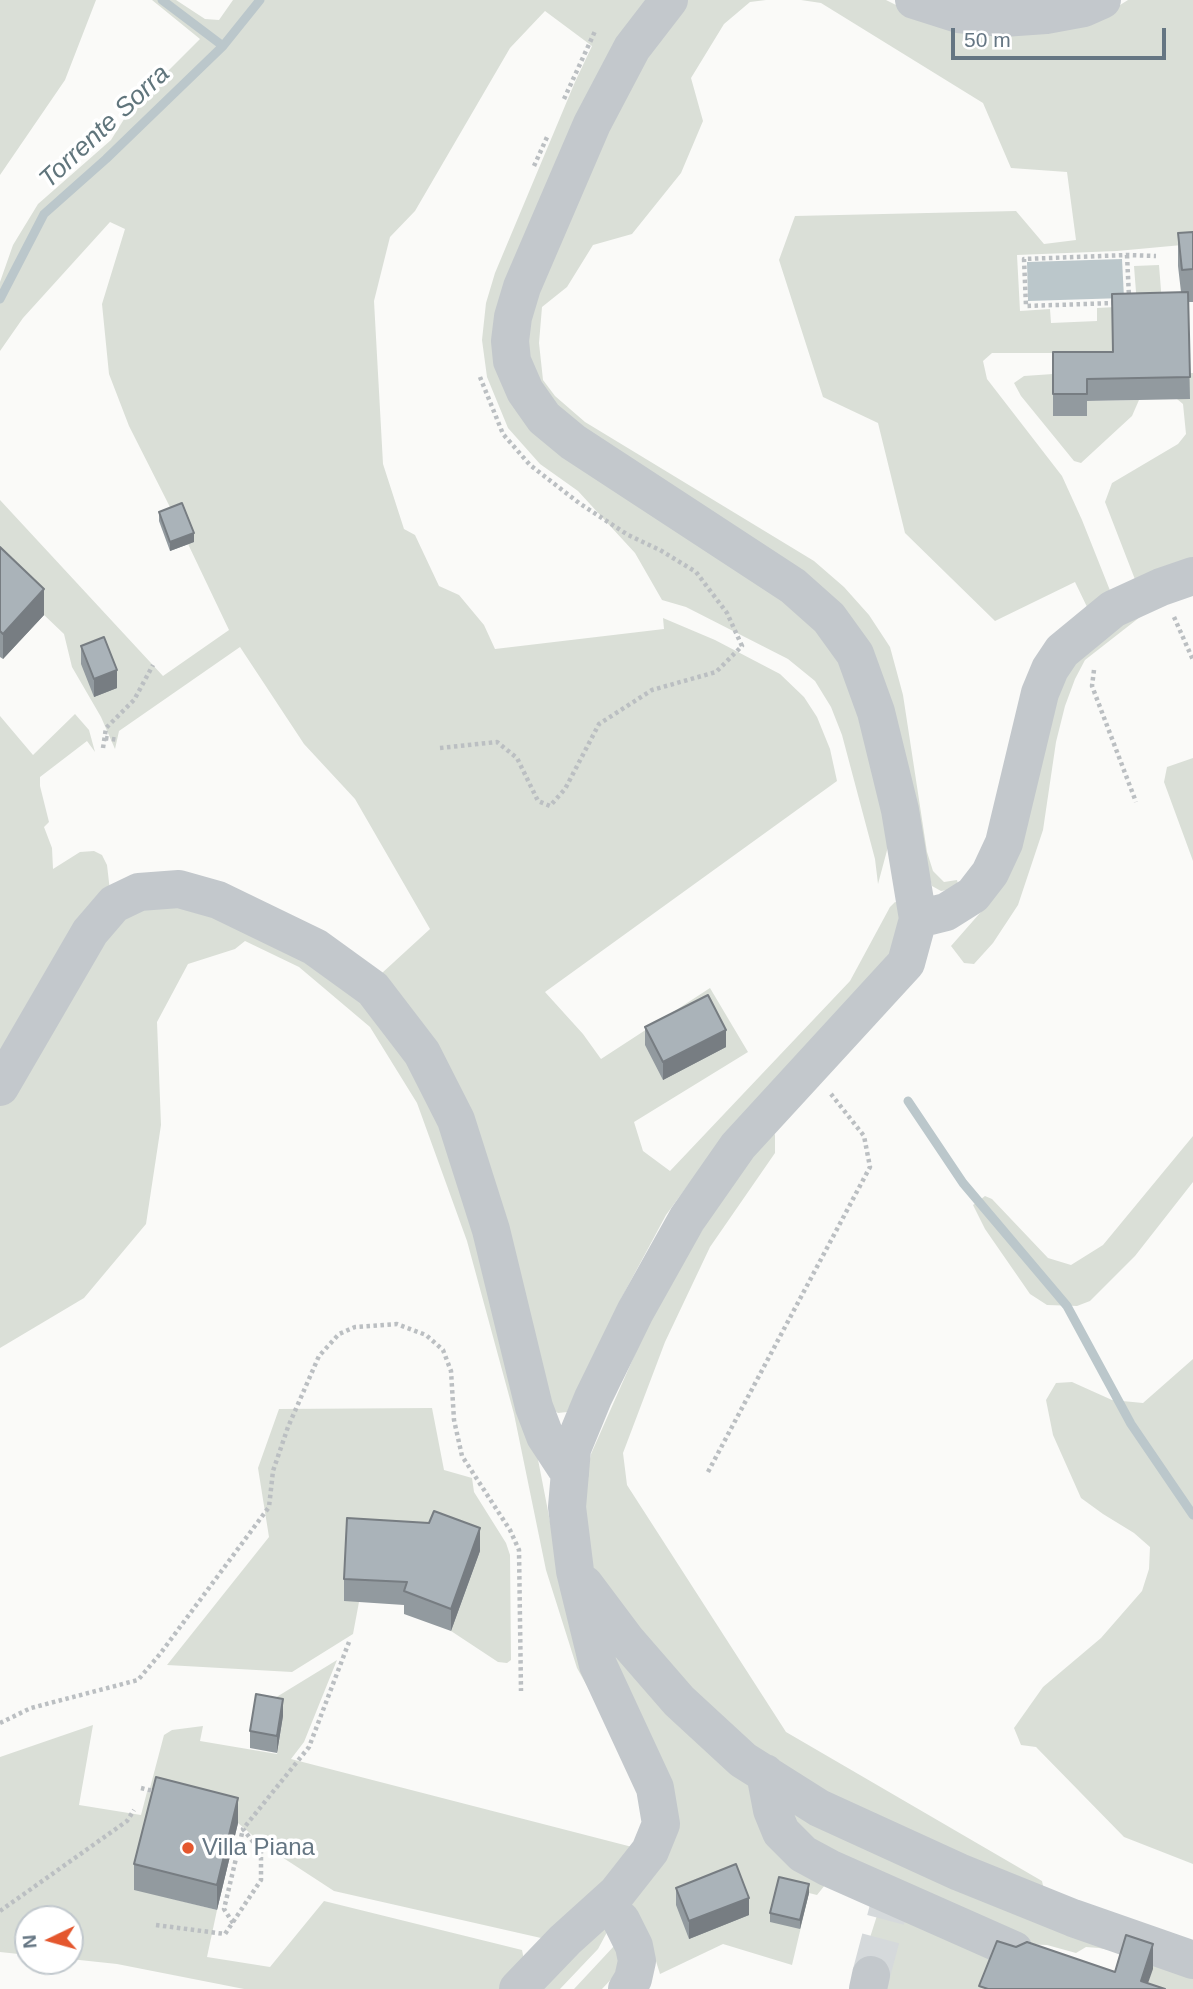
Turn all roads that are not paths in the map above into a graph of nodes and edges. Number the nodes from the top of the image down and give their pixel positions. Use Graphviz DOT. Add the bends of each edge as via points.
graph roads {
  1 [pos="669,0"];
  2 [pos="914,0"];
  3 [pos="1102,0"];
  4 [pos="1177,582"];
  5 [pos="918,919"];
  6 [pos="0,1087"];
  7 [pos="570,1474"];
  8 [pos="575,1571"];
  9 [pos="765,1773"];
  10 [pos="621,1920"];
  11 [pos="1014,1950"];
  12 [pos="1193,1960"];
  13 [pos="518,1989"];
  14 [pos="626,1989"];
  1 -- 5 [label="street" via="632,48 586,137 522,287 513,317 512,360 524,391 544,418 573,442 793,586 829,618 855,654 876,712 900,810"];
  2 -- 3 [label="street" via="958,14 1003,19 1059,13"];
  4 -- 5 [label="street" via="1113,609 1062,651 1040,693 1004,843 990,873 973,895 946,912"];
  5 -- 7 [label="street" via="906,963 738,1146 687,1219 593,1398 572,1449"];
  6 -- 7 [label="street" via="89,932 114,904 139,892 179,889 218,900 315,947 373,989 422,1053 456,1120 491,1230 534,1407 545,1436"];
  7 -- 8 [label="street" via="567,1507"];
  8 -- 9 [label="street" via="679,1701 743,1760"];
  8 -- 13 [label="street" via="598,1665 655,1788 661,1824 650,1851 617,1893"];
  9 -- 11 [label="street" via="781,1832 803,1854 890,1901"];
  9 -- 12 [label="street" via="820,1808 959,1872"];
  10 -- 14 [label="street" via="637,1961"];
}
